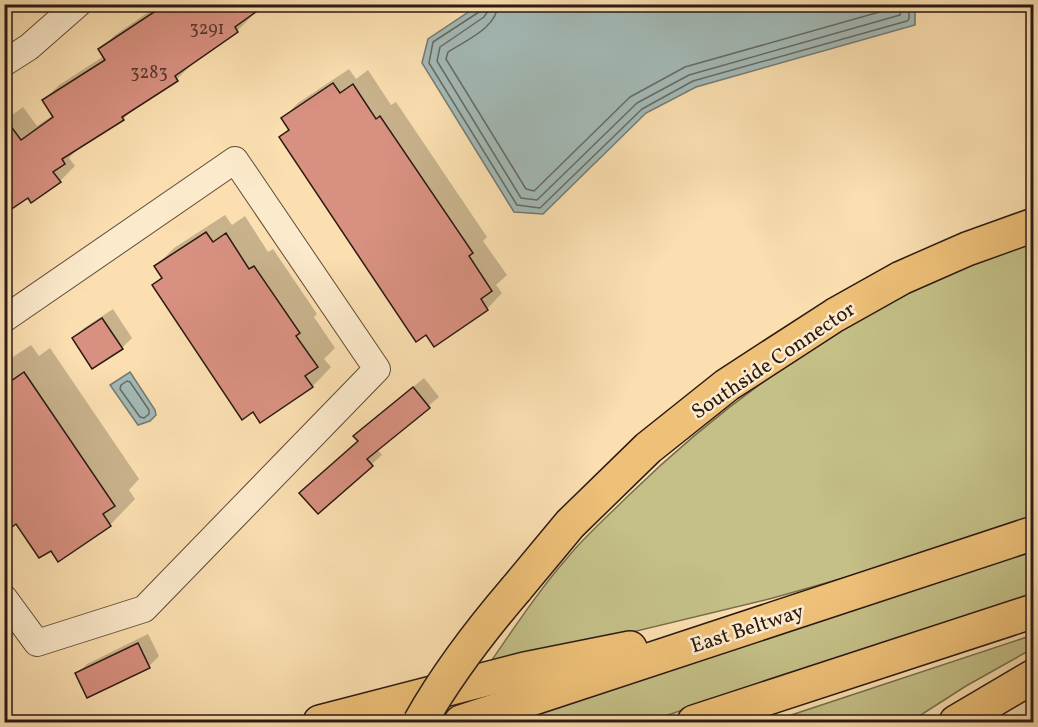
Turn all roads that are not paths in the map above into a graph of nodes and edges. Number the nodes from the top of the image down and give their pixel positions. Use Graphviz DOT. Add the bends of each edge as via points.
graph roads {
  1 [pos="78,4"];
  2 [pos="4,63"];
  3 [pos="1034,225"];
  4 [pos="4,319"];
  5 [pos="1034,533"];
  6 [pos="4,598"];
  7 [pos="1034,611"];
  8 [pos="773,620"];
  9 [pos="1034,676"];
  10 [pos="320,723"];
  11 [pos="420,723"];
  12 [pos="461,723"];
  13 [pos="694,723"];
  14 [pos="956,723"];
  1 -- 2 [label="street" via="29,47"];
  3 -- 11 [label="highway, Southside Connector, bridge" via="901,278 836,315 727,385 648,448 570,524 480,631 434,696"];
  4 -- 6 [label="street" via="236,160 376,369 144,609 37,643"];
  5 -- 8 [label="highway, East Beltway"];
  7 -- 13 [label="highway"];
  8 -- 10 [label="highway" via="525,669"];
  8 -- 12 [label="highway, East Beltway"];
  9 -- 14 [label="highway"];
}
